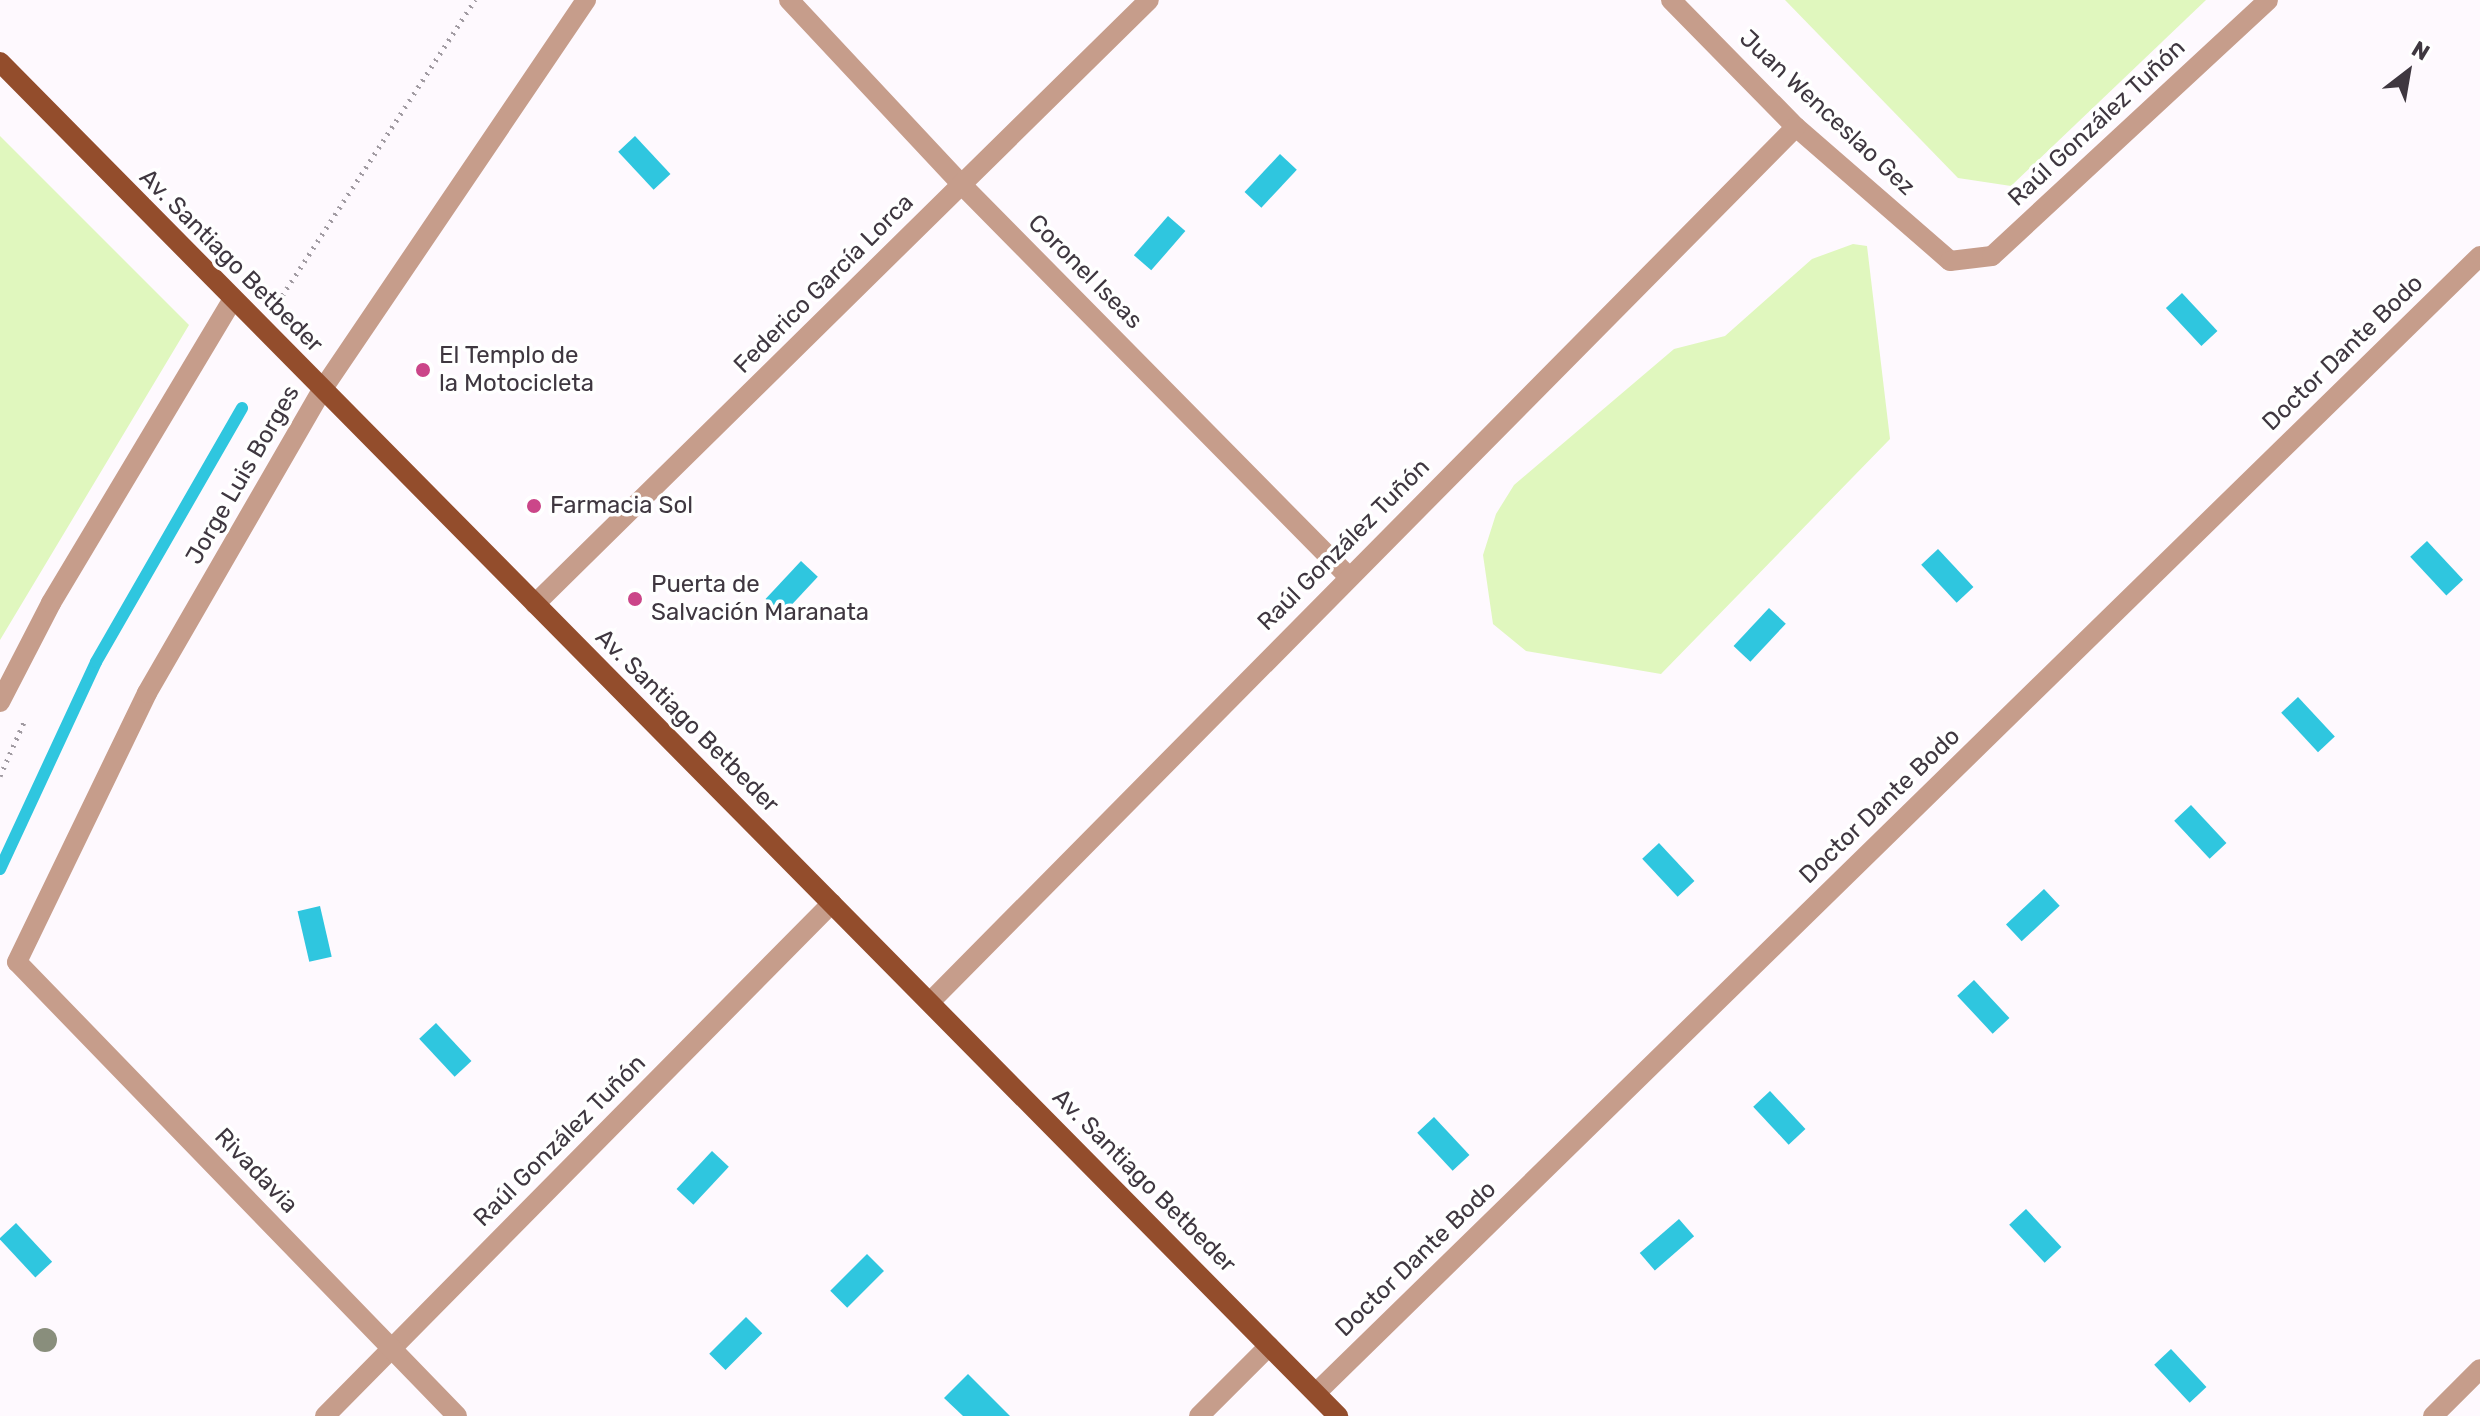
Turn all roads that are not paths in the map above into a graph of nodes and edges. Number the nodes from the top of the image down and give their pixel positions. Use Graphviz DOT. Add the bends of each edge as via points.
graph roads {
  1 [pos="586,0"];
  2 [pos="789,0"];
  3 [pos="1149,0"];
  4 [pos="1671,0"];
  5 [pos="2268,0"];
  6 [pos="0,62"];
  7 [pos="1796,127"];
  8 [pos="962,185"];
  9 [pos="2480,256"];
  10 [pos="1950,261"];
  11 [pos="232,300"];
  12 [pos="322,390"];
  13 [pos="1349,577"];
  14 [pos="535,604"];
  15 [pos="0,702"];
  16 [pos="832,903"];
  17 [pos="17,962"];
  18 [pos="930,1002"];
  19 [pos="1269,1346"];
  20 [pos="392,1349"];
  21 [pos="2480,1369"];
  22 [pos="1316,1393"];
  23 [pos="325,1416"];
  24 [pos="457,1416"];
  25 [pos="1199,1416"];
  26 [pos="1338,1416"];
  27 [pos="2433,1416"];
  1 -- 12 [label="street, Jorge Luis Borges"];
  2 -- 8 [label="street, Coronel Iseas"];
  3 -- 8 [label="street, Federico García Lorca"];
  4 -- 7 [label="street, Juan Wenceslao Gez"];
  5 -- 10 [label="street, Raúl González Tuñón" via="1992,256"];
  6 -- 11 [label="main road, Av. Santiago Betbeder"];
  7 -- 10 [label="street, Juan Wenceslao Gez"];
  7 -- 13 [label="street, Raúl González Tuñón"];
  8 -- 13 [label="street, Coronel Iseas"];
  8 -- 14 [label="street, Federico García Lorca"];
  9 -- 22 [label="street, Doctor Dante Bodo"];
  11 -- 12 [label="main road, Av. Santiago Betbeder"];
  11 -- 15 [label="street" via="51,603"];
  12 -- 14 [label="main road, Av. Santiago Betbeder"];
  12 -- 17 [label="street, Jorge Luis Borges" via="147,693"];
  13 -- 18 [label="street, Raúl González Tuñón"];
  14 -- 16 [label="main road, Av. Santiago Betbeder"];
  16 -- 18 [label="main road, Av. Santiago Betbeder"];
  16 -- 20 [label="street, Raúl González Tuñón"];
  17 -- 20 [label="street, Rivadavia"];
  18 -- 19 [label="main road, Av. Santiago Betbeder"];
  19 -- 22 [label="main road, Av. Santiago Betbeder"];
  19 -- 25 [label="street"];
  20 -- 23 [label="street, Raúl González Tuñón"];
  20 -- 24 [label="street, Rivadavia"];
  21 -- 27 [label="street"];
  22 -- 26 [label="main road, Av. Santiago Betbeder"];
}
